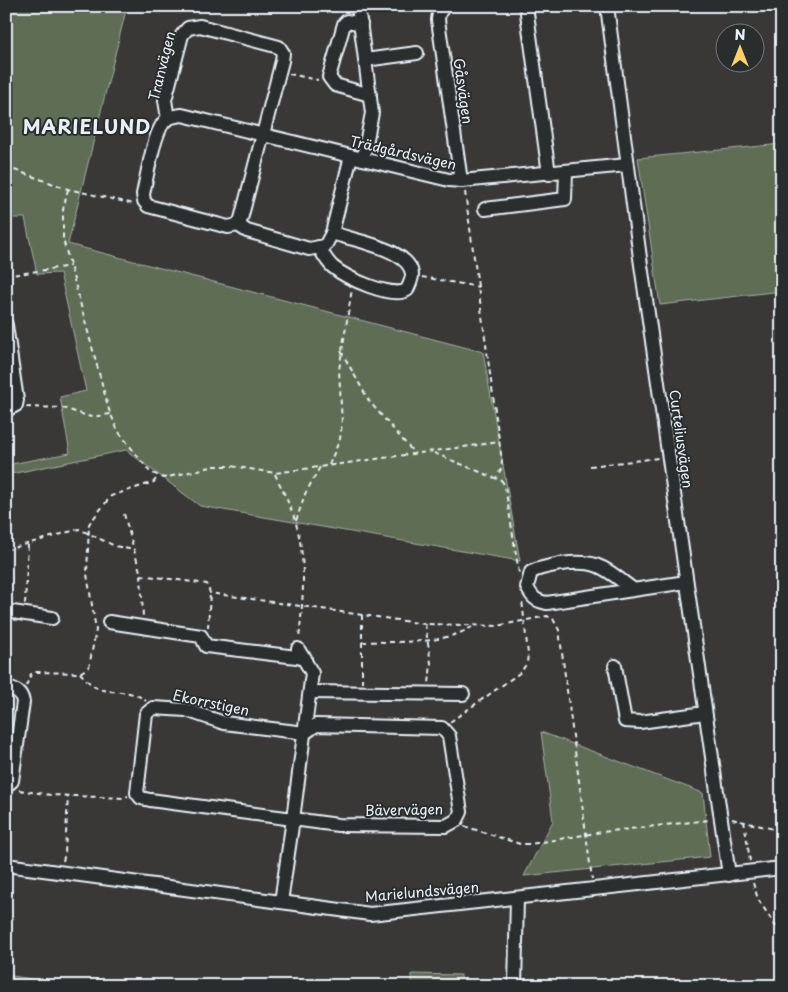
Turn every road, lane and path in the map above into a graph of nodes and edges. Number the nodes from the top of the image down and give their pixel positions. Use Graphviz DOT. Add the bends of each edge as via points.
graph roads {
  1 [pos="358,6"];
  2 [pos="444,6"];
  3 [pos="526,6"];
  4 [pos="607,6"];
  5 [pos="361,24"];
  6 [pos="417,52"];
  7 [pos="365,60"];
  8 [pos="279,72"];
  9 [pos="333,84"];
  10 [pos="370,95"];
  11 [pos="168,118"];
  12 [pos="263,135"];
  13 [pos="357,158"];
  14 [pos="627,164"];
  15 [pos="6,167"];
  16 [pos="566,172"];
  17 [pos="549,174"];
  18 [pos="461,181"];
  19 [pos="68,189"];
  20 [pos="144,201"];
  21 [pos="485,209"];
  22 [pos="238,224"];
  23 [pos="332,233"];
  24 [pos="319,248"];
  25 [pos="70,266"];
  26 [pos="412,275"];
  27 [pos="6,276"];
  28 [pos="354,281"];
  29 [pos="479,287"];
  30 [pos="6,325"];
  31 [pos="341,350"];
  32 [pos="11,408"];
  33 [pos="111,414"];
  34 [pos="500,442"];
  35 [pos="432,452"];
  36 [pos="415,454"];
  37 [pos="669,457"];
  38 [pos="329,465"];
  39 [pos="320,466"];
  40 [pos="590,466"];
  41 [pos="275,473"];
  42 [pos="158,477"];
  43 [pos="496,478"];
  44 [pos="124,514"];
  45 [pos="296,524"];
  46 [pos="88,533"];
  47 [pos="28,544"];
  48 [pos="6,550"];
  49 [pos="133,550"];
  50 [pos="140,575"];
  51 [pos="520,581"];
  52 [pos="686,582"];
  53 [pos="634,590"];
  54 [pos="521,591"];
  55 [pos="210,593"];
  56 [pos="302,606"];
  57 [pos="6,611"];
  58 [pos="25,614"];
  59 [pos="362,615"];
  60 [pos="52,618"];
  61 [pos="524,619"];
  62 [pos="109,622"];
  63 [pos="426,624"];
  64 [pos="473,626"];
  65 [pos="143,627"];
  66 [pos="203,641"];
  67 [pos="429,641"];
  68 [pos="362,642"];
  69 [pos="301,654"];
  70 [pos="615,666"];
  71 [pos="80,673"];
  72 [pos="6,688"];
  73 [pos="310,692"];
  74 [pos="362,694"];
  75 [pos="429,694"];
  76 [pos="463,694"];
  77 [pos="22,695"];
  78 [pos="153,708"];
  79 [pos="705,713"];
  80 [pos="442,728"];
  81 [pos="305,733"];
  82 [pos="7,785"];
  83 [pos="137,793"];
  84 [pos="68,796"];
  85 [pos="293,819"];
  86 [pos="721,819"];
  87 [pos="456,820"];
  88 [pos="744,821"];
  89 [pos="782,831"];
  90 [pos="587,835"];
  91 [pos="56,860"];
  92 [pos="62,863"];
  93 [pos="6,865"];
  94 [pos="67,866"];
  95 [pos="782,868"];
  96 [pos="752,872"];
  97 [pos="729,875"];
  98 [pos="593,884"];
  99 [pos="517,898"];
  100 [pos="281,902"];
  101 [pos="782,936"];
  102 [pos="515,986"];
  1 -- 5 [label="street"];
  2 -- 18 [label="street, Gåsvägen" via="438,20"];
  3 -- 17 [label="street"];
  4 -- 14 [label="street, Curteliusvägen"];
  5 -- 7 [label="street"];
  5 -- 9 [label="street" via="347,21 344,24 329,76"];
  6 -- 7 [label="street"];
  7 -- 10 [label="street"];
  8 -- 9 [label="path"];
  8 -- 11 [label="street, Tranvägen" via="283,53 276,45 200,26 188,28 182,35 166,100"];
  8 -- 12 [label="street, Tranvägen"];
  9 -- 10 [label="street"];
  10 -- 13 [label="street" via="372,112"];
  11 -- 12 [label="street, Trädgårdsvägen" via="182,115"];
  11 -- 20 [label="street" via="159,130"];
  12 -- 13 [label="street, Trädgårdsvägen"];
  12 -- 22 [label="street"];
  13 -- 18 [label="street, Trädgårdsvägen"];
  13 -- 23 [label="street"];
  14 -- 16 [label="street, Trädgårdsvägen"];
  14 -- 37 [label="street, Curteliusvägen"];
  15 -- 19 [label="path"];
  16 -- 17 [label="street, Trädgårdsvägen"];
  16 -- 21 [label="street" via="566,199"];
  17 -- 18 [label="street, Trädgårdsvägen"];
  18 -- 29 [label="path"];
  19 -- 20 [label="path" via="135,204"];
  19 -- 25 [label="path" via="62,222"];
  20 -- 22 [label="street" via="148,206 228,227"];
  22 -- 24 [label="street" via="247,232 309,249"];
  23 -- 24 [label="street" via="328,243"];
  23 -- 26 [label="street" via="392,251"];
  24 -- 28 [label="street" via="333,266"];
  25 -- 27 [label="path"];
  25 -- 33 [label="path"];
  26 -- 28 [label="street" via="403,293"];
  26 -- 29 [label="path"];
  28 -- 31 [label="path"];
  29 -- 34 [label="path"];
  30 -- 32 [label="street" via="18,400"];
  31 -- 36 [label="path" via="369,401"];
  31 -- 38 [label="path" via="338,370 342,423 340,439"];
  32 -- 33 [label="path" via="63,408 91,417"];
  33 -- 42 [label="path" via="122,437 150,472"];
  34 -- 35 [label="path"];
  34 -- 43 [label="path" via="501,469"];
  35 -- 36 [label="path"];
  35 -- 43 [label="path"];
  36 -- 38 [label="path"];
  37 -- 40 [label="path"];
  37 -- 52 [label="street, Curteliusvägen"];
  38 -- 39 [label="path"];
  39 -- 41 [label="path"];
  39 -- 45 [label="path" via="305,494"];
  41 -- 42 [label="path" via="215,466 171,478"];
  41 -- 45 [label="path"];
  42 -- 46 [label="path" via="154,482 111,496 89,524"];
  43 -- 51 [label="path" via="505,486"];
  44 -- 49 [label="path"];
  45 -- 56 [label="path" via="304,577"];
  46 -- 47 [label="path" via="79,529"];
  46 -- 49 [label="path" via="115,546"];
  46 -- 71 [label="path" via="87,574 96,630 89,667"];
  47 -- 48 [label="path"];
  47 -- 58 [label="path"];
  49 -- 50 [label="path"];
  50 -- 55 [label="path" via="207,584"];
  50 -- 65 [label="path"];
  52 -- 53 [label="street"];
  52 -- 79 [label="street, Curteliusvägen"];
  53 -- 53 [label="street" via="547,603 532,597 527,579 540,567 583,561 596,563"];
  54 -- 61 [label="path"];
  55 -- 56 [label="path"];
  55 -- 66 [label="path" via="208,634"];
  56 -- 59 [label="path"];
  56 -- 69 [label="path"];
  57 -- 58 [label="street"];
  58 -- 60 [label="street"];
  59 -- 63 [label="path"];
  59 -- 68 [label="path"];
  61 -- 64 [label="path" via="497,626"];
  61 -- 80 [label="path" via="528,654 521,672"];
  61 -- 90 [label="path" via="546,616 553,619 559,630"];
  62 -- 65 [label="street"];
  63 -- 64 [label="path"];
  63 -- 67 [label="path"];
  64 -- 67 [label="path" via="458,634"];
  65 -- 66 [label="street" via="202,636"];
  66 -- 69 [label="street" via="206,646"];
  67 -- 68 [label="path"];
  67 -- 75 [label="path"];
  68 -- 74 [label="path"];
  69 -- 73 [label="street" via="312,673"];
  70 -- 79 [label="street" via="624,721 640,722"];
  71 -- 77 [label="path" via="35,672"];
  71 -- 78 [label="path" via="96,688 140,696"];
  72 -- 77 [label="street"];
  73 -- 74 [label="street"];
  73 -- 81 [label="street"];
  74 -- 75 [label="street"];
  75 -- 76 [label="street"];
  77 -- 82 [label="street" via="12,781"];
  78 -- 81 [label="street, Ekorrstigen" via="186,710 224,723"];
  78 -- 83 [label="street, Ekorrstigen" via="146,714"];
  79 -- 86 [label="street, Curteliusvägen"];
  80 -- 81 [label="street" via="316,725"];
  80 -- 87 [label="street, Bävervägen" via="449,736 461,802 461,812"];
  81 -- 85 [label="street"];
  82 -- 84 [label="path" via="18,790"];
  83 -- 84 [label="path" via="123,798"];
  83 -- 85 [label="street" via="141,798 150,800"];
  84 -- 92 [label="path"];
  85 -- 87 [label="street, Bävervägen" via="338,825 437,826 449,825"];
  85 -- 100 [label="street"];
  86 -- 88 [label="path"];
  86 -- 90 [label="path"];
  86 -- 97 [label="street, Curteliusvägen"];
  87 -- 90 [label="path" via="468,828 520,844"];
  88 -- 89 [label="path"];
  88 -- 96 [label="path"];
  90 -- 98 [label="path"];
  91 -- 92 [label="path"];
  92 -- 94 [label="path"];
  93 -- 100 [label="street, Marielundsvägen"];
  95 -- 96 [label="street, Marielundsvägen"];
  96 -- 97 [label="street, Marielundsvägen"];
  96 -- 101 [label="path" via="758,899"];
  97 -- 99 [label="street, Marielundsvägen"];
  99 -- 100 [label="street, Marielundsvägen" via="370,914"];
  99 -- 102 [label="street"];
}
